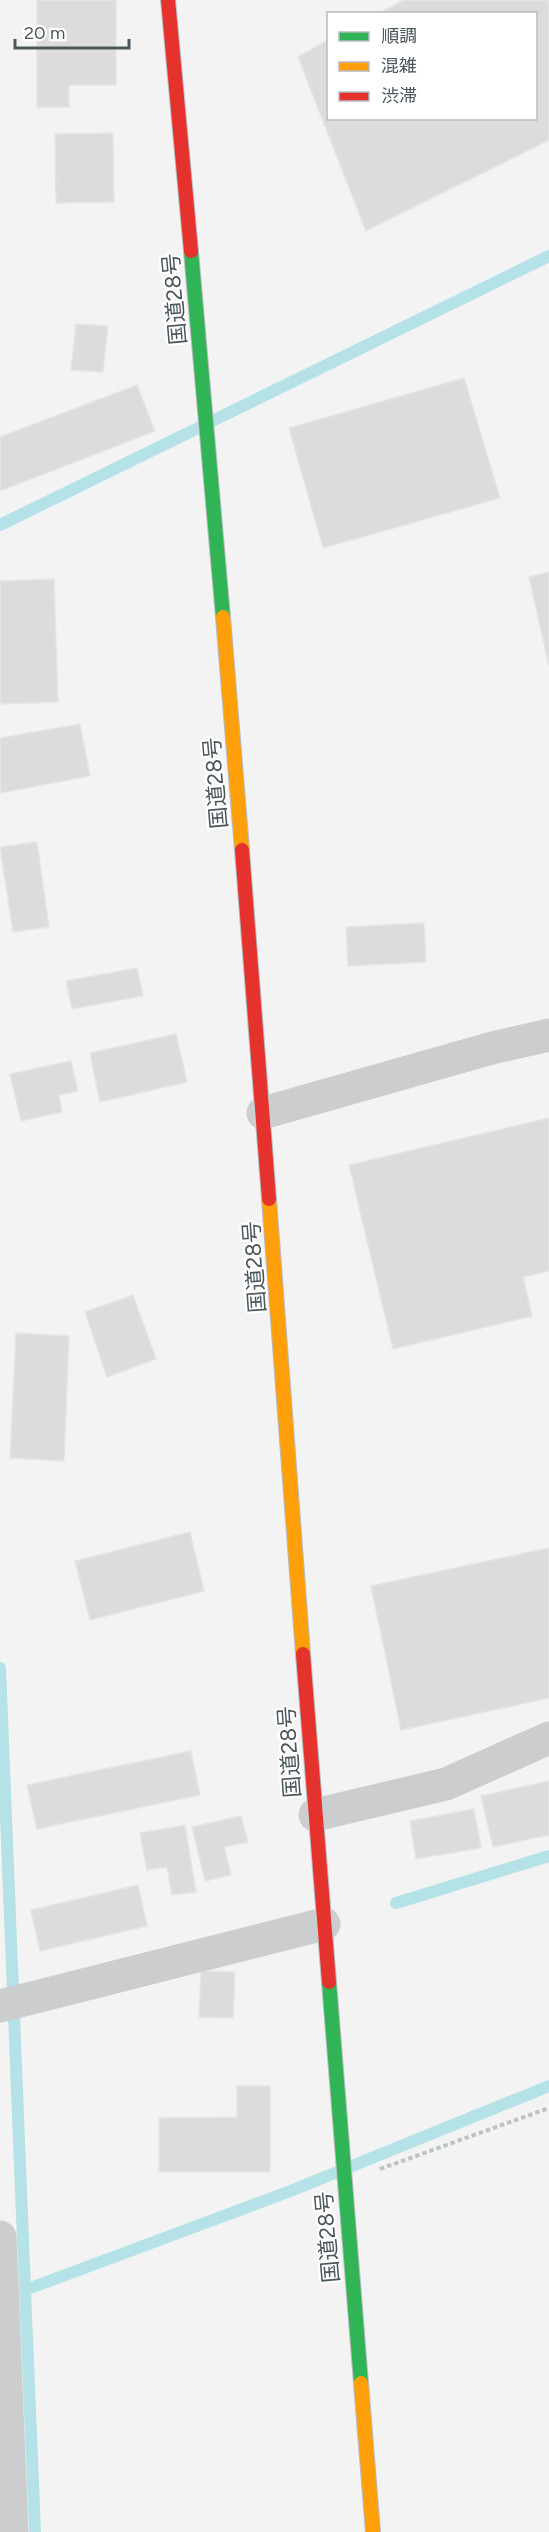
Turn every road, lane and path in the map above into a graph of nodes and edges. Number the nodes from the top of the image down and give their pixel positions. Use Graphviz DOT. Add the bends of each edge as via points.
graph roads {
  1 [pos="168,0"];
  2 [pos="549,1035"];
  3 [pos="263,1113"];
  4 [pos="549,1738"];
  5 [pos="315,1815"];
  6 [pos="324,1924"];
  7 [pos="0,2006"];
  8 [pos="549,2108"];
  9 [pos="344,2182"];
  10 [pos="0,2237"];
  11 [pos="12,2532"];
  12 [pos="373,2532"];
  1 -- 3 [label="highway, 国道28号" via="212,478"];
  2 -- 3 [label="street" via="492,1047"];
  3 -- 5 [label="highway, 国道28号"];
  4 -- 5 [label="street" via="446,1784"];
  5 -- 6 [label="highway, 国道28号"];
  6 -- 7 [label="street"];
  6 -- 9 [label="highway, 国道28号"];
  8 -- 9 [label="path"];
  9 -- 12 [label="highway, 国道28号"];
  10 -- 11 [label="street"];
}
